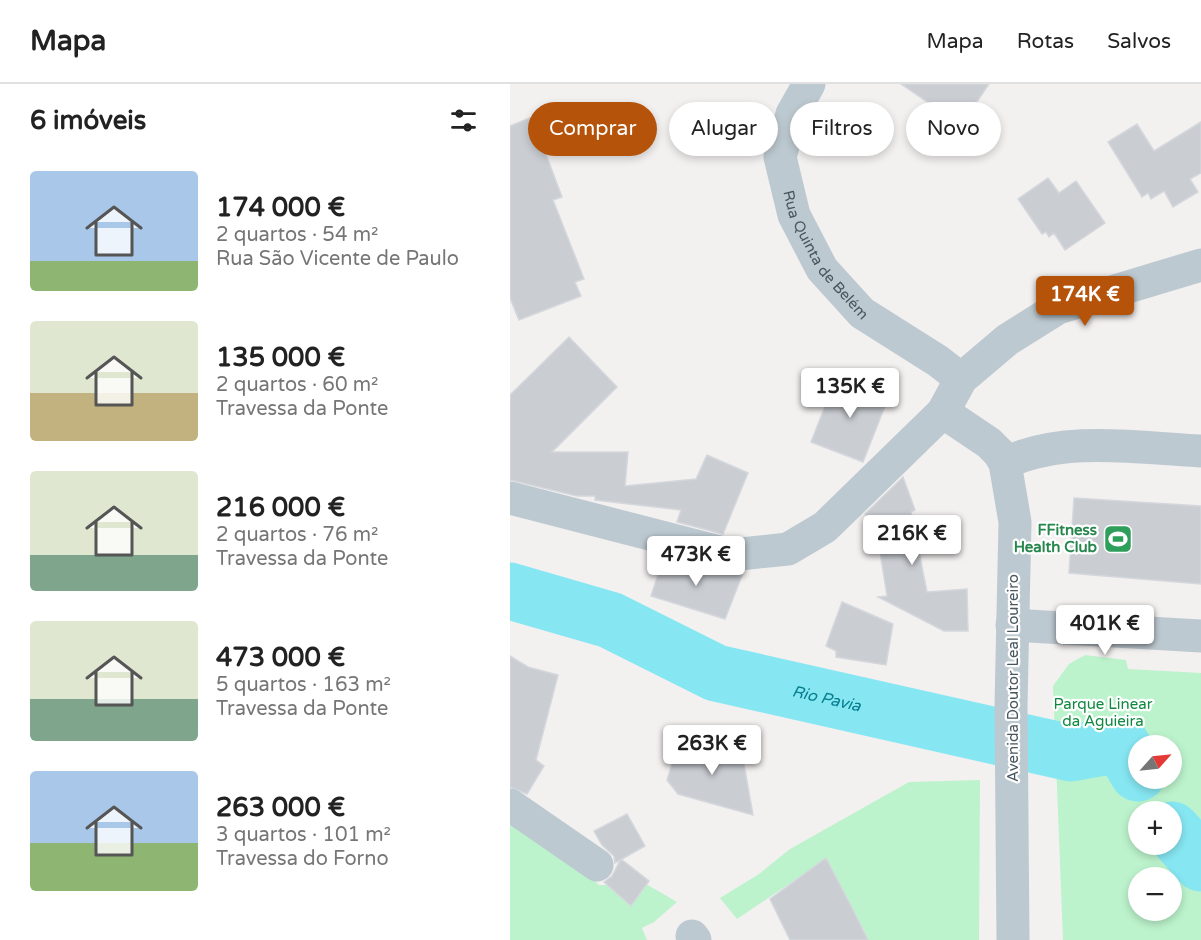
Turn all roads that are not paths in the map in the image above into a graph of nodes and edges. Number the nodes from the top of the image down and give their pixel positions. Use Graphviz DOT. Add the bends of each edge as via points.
graph roads {
  1 [pos="809,84"];
  2 [pos="1201,265"];
  3 [pos="961,379"];
  4 [pos="943,412"];
  5 [pos="1201,451"];
  6 [pos="1005,463"];
  7 [pos="510,498"];
  8 [pos="1012,625"];
  9 [pos="1201,636"];
  10 [pos="510,805"];
  11 [pos="597,865"];
  12 [pos="1013,940"];
  1 -- 3 [label="street, Rua Quinta de Belém" via="792,114 780,158 794,215 822,269 862,312"];
  2 -- 3 [label="street" via="1058,308 1007,340"];
  3 -- 4 [label="street"];
  4 -- 6 [label="street" via="989,443"];
  4 -- 7 [label="street" via="825,527 788,549 731,555"];
  5 -- 6 [label="street" via="1075,446 1029,452"];
  6 -- 8 [label="street, Avenida Doutor Leal Loureiro" via="1015,522"];
  8 -- 9 [label="street"];
  8 -- 12 [label="street, Avenida Doutor Leal Loureiro"];
  10 -- 11 [label="street"];
}
